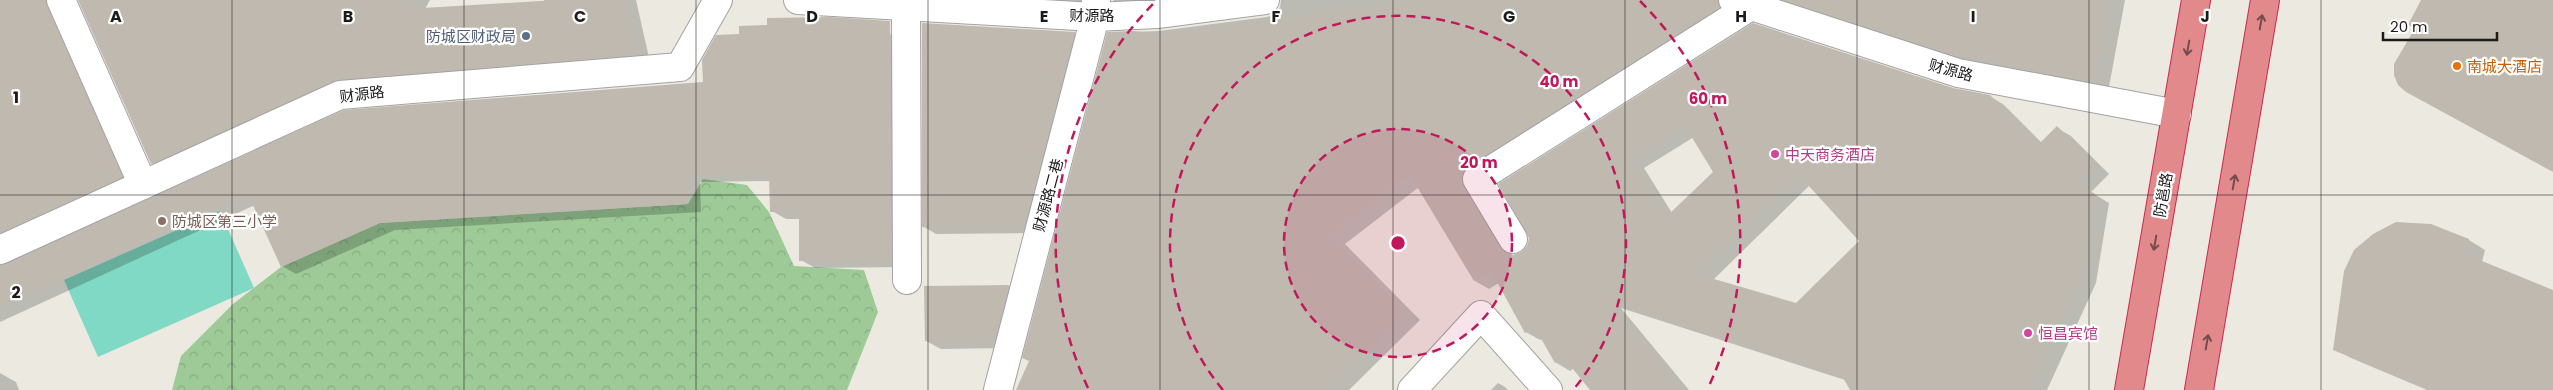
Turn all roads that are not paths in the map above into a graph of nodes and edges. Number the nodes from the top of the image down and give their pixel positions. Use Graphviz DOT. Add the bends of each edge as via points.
graph roads {
  1 [pos="61,0"];
  2 [pos="718,0"];
  3 [pos="798,0"];
  4 [pos="1265,0"];
  5 [pos="2196,0"];
  6 [pos="2265,0"];
  7 [pos="1742,3"];
  8 [pos="906,6"];
  9 [pos="1096,8"];
  10 [pos="2176,114"];
  11 [pos="143,185"];
  12 [pos="1513,238"];
  13 [pos="0,250"];
  14 [pos="907,280"];
  15 [pos="998,390"];
  16 [pos="1412,390"];
  17 [pos="1548,390"];
  18 [pos="2130,390"];
  19 [pos="2199,390"];
  1 -- 11 [label="street"];
  2 -- 11 [label="street, 财源路" via="680,67 340,95"];
  3 -- 8 [label="street, 财源路"];
  4 -- 9 [label="street, 财源路" via="1157,14"];
  5 -- 10 [label="highway, 防邕路, one-way"];
  19 -- 6 [label="highway, one-way"];
  7 -- 10 [label="street, 财源路" via="1958,73"];
  7 -- 12 [label="street" via="1478,178"];
  8 -- 9 [label="street, 财源路"];
  8 -- 14 [label="street"];
  9 -- 15 [label="street, 财源路二巷"];
  10 -- 18 [label="highway, 防邕路, one-way"];
  11 -- 13 [label="street, 财源路"];
  16 -- 17 [label="street" via="1481,315"];
}
